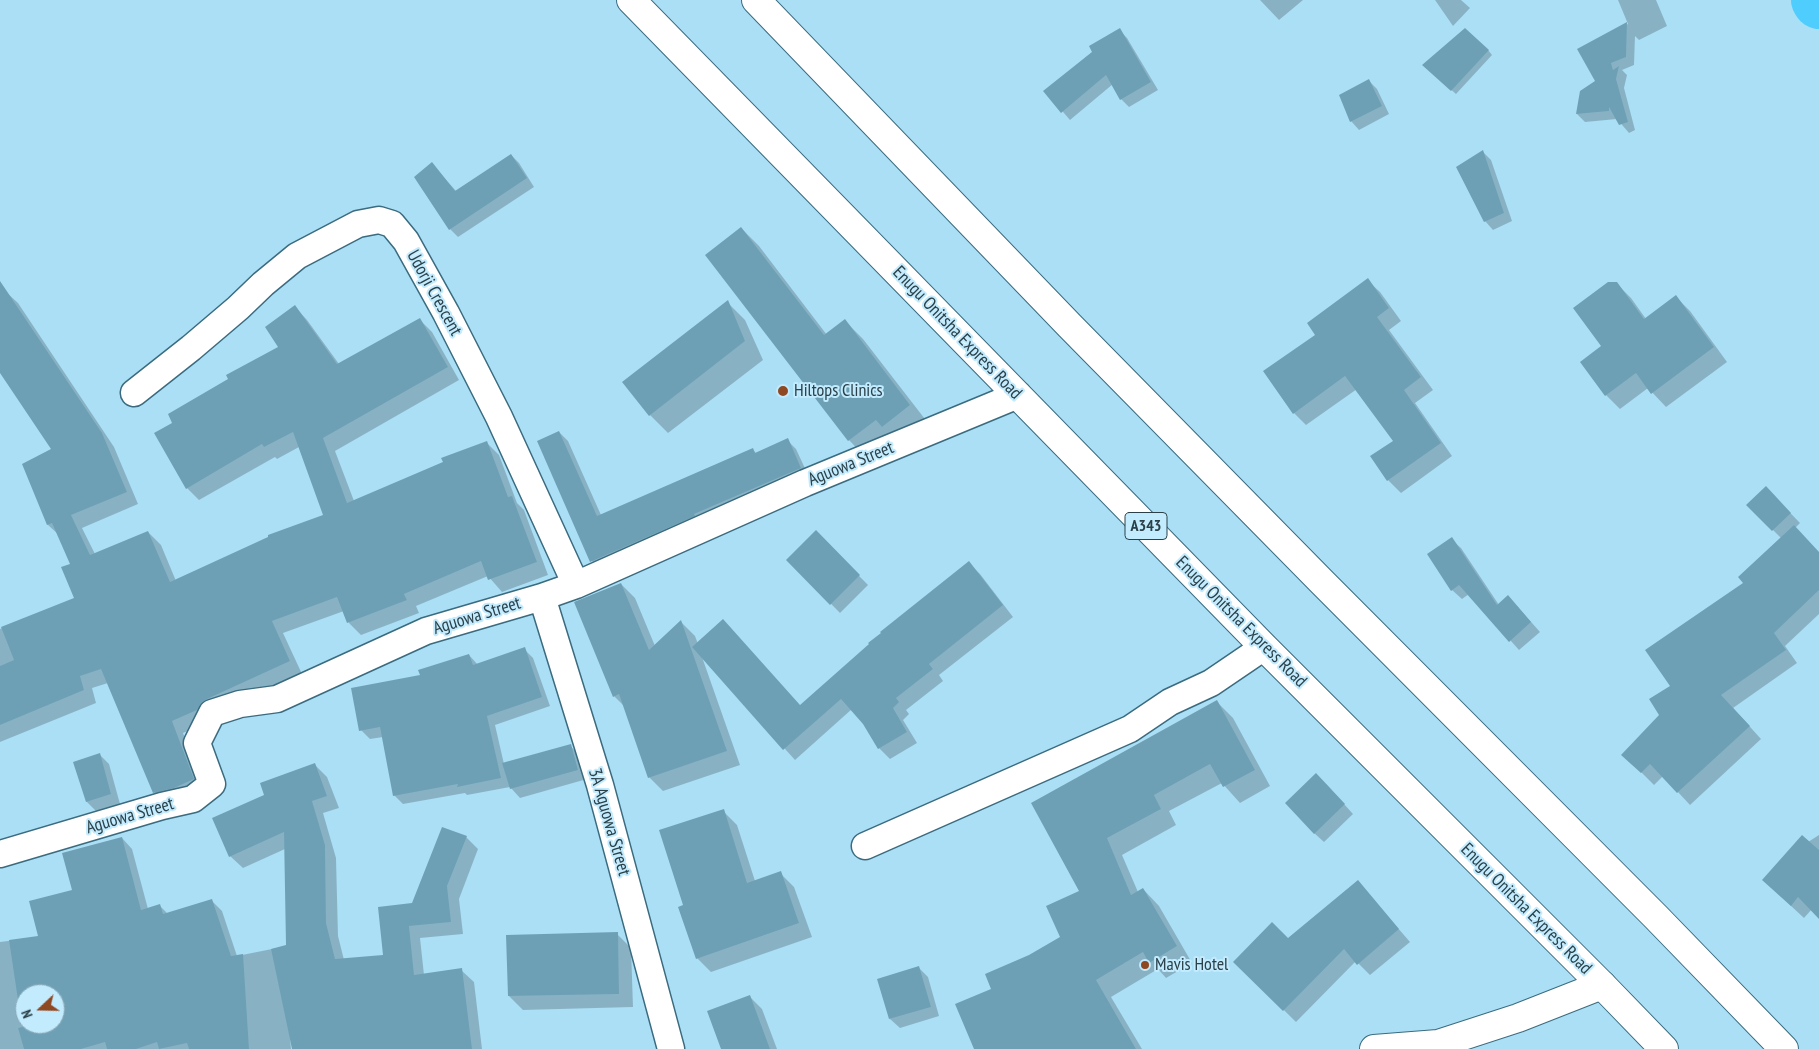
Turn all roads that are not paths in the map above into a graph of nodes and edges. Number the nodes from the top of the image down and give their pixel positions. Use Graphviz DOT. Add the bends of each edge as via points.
graph roads {
  1 [pos="631,0"];
  2 [pos="756,0"];
  3 [pos="134,393"];
  4 [pos="1018,395"];
  5 [pos="576,585"];
  6 [pos="542,597"];
  7 [pos="1264,647"];
  8 [pos="865,846"];
  9 [pos="0,854"];
  10 [pos="1602,985"];
  11 [pos="1438,1044"];
  12 [pos="671,1049"];
  13 [pos="1374,1049"];
  14 [pos="1481,1049"];
  15 [pos="1664,1049"];
  16 [pos="1784,1049"];
  1 -- 4 [label="main road, Enugu Onitsha Express Road / A343"];
  2 -- 16 [label="main road" via="1070,326"];
  3 -- 5 [label="street, Udorji Crescent" via="297,256 358,224 378,220 392,224 406,241 446,313"];
  4 -- 5 [label="street, Aguowa Street" via="805,483"];
  4 -- 7 [label="main road, Enugu Onitsha Express Road / A343"];
  5 -- 6 [label="street, Aguowa Street"];
  6 -- 9 [label="street, Aguowa Street" via="426,631 277,699 240,704 212,713 197,743 212,784 193,799"];
  6 -- 12 [label="street, 3A Aguowa Street" via="600,785"];
  7 -- 8 [label="street" via="1211,683 1170,702 1130,729"];
  7 -- 10 [label="main road, Enugu Onitsha Express Road / A343"];
  10 -- 11 [label="main road"];
  10 -- 15 [label="main road, Enugu Onitsha Express Road / A343"];
  11 -- 13 [label="main road"];
  11 -- 14 [label="main road"];
}
